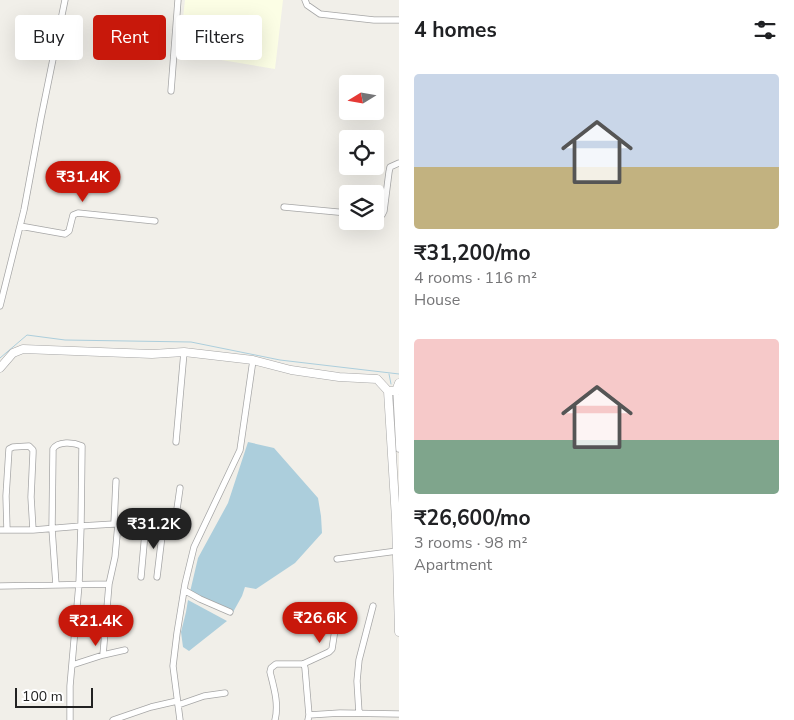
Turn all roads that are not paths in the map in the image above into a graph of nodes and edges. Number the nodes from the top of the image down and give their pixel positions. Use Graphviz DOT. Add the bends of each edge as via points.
graph roads {
  1 [pos="65,0"];
  2 [pos="178,0"];
  3 [pos="305,0"];
  4 [pos="399,20"];
  5 [pos="171,91"];
  6 [pos="399,163"];
  7 [pos="284,207"];
  8 [pos="384,211"];
  9 [pos="339,212"];
  10 [pos="156,221"];
  11 [pos="20,226"];
  12 [pos="0,306"];
  13 [pos="184,352"];
  14 [pos="253,360"];
  15 [pos="0,368"];
  16 [pos="394,388"];
  17 [pos="176,442"];
  18 [pos="399,449"];
  19 [pos="116,481"];
  20 [pos="180,488"];
  21 [pos="164,519"];
  22 [pos="146,522"];
  23 [pos="116,524"];
  24 [pos="81,526"];
  25 [pos="52,529"];
  26 [pos="0,530"];
  27 [pos="7,530"];
  28 [pos="33,530"];
  29 [pos="397,551"];
  30 [pos="338,559"];
  31 [pos="141,577"];
  32 [pos="157,577"];
  33 [pos="56,584"];
  34 [pos="79,584"];
  35 [pos="109,584"];
  36 [pos="0,586"];
  37 [pos="184,590"];
  38 [pos="373,606"];
  39 [pos="230,612"];
  40 [pos="336,623"];
  41 [pos="399,632"];
  42 [pos="125,650"];
  43 [pos="103,655"];
  44 [pos="303,664"];
  45 [pos="72,665"];
  46 [pos="225,693"];
  47 [pos="177,703"];
  48 [pos="359,713"];
  49 [pos="399,714"];
  50 [pos="309,717"];
  51 [pos="322,717"];
  52 [pos="70,720"];
  53 [pos="112,720"];
  54 [pos="180,720"];
  55 [pos="274,720"];
  1 -- 11 [label="street"];
  2 -- 5 [label="street"];
  3 -- 4 [label="street" via="320,14"];
  6 -- 8 [label="street" via="390,167"];
  7 -- 9 [label="street"];
  10 -- 11 [label="street" via="78,213 73,215 69,231 65,234"];
  11 -- 12 [label="street"];
  13 -- 14 [label="street"];
  13 -- 15 [label="street" via="152,354 23,349 13,353"];
  13 -- 17 [label="street"];
  14 -- 16 [label="street" via="291,370 377,379"];
  14 -- 37 [label="street" via="240,450 194,547"];
  16 -- 18 [label="street"];
  16 -- 29 [label="street"];
  19 -- 23 [label="street"];
  20 -- 21 [label="street" via="176,516"];
  21 -- 22 [label="street"];
  21 -- 32 [label="street"];
  22 -- 23 [label="street"];
  22 -- 31 [label="street"];
  23 -- 24 [label="street"];
  23 -- 35 [label="street" via="115,557"];
  24 -- 25 [label="street"];
  24 -- 25 [label="street" via="82,446 58,444 53,449"];
  24 -- 34 [label="street"];
  25 -- 28 [label="street"];
  25 -- 33 [label="street"];
  26 -- 27 [label="street"];
  27 -- 28 [label="street"];
  27 -- 28 [label="street" via="6,496 9,449 12,446 29,446 33,450"];
  29 -- 30 [label="street"];
  29 -- 41 [label="street"];
  33 -- 34 [label="street"];
  33 -- 36 [label="street"];
  34 -- 35 [label="street"];
  34 -- 45 [label="street"];
  35 -- 43 [label="street"];
  37 -- 39 [label="street"];
  37 -- 47 [label="street" via="173,666"];
  38 -- 48 [label="street" via="359,660"];
  40 -- 44 [label="street" via="332,649"];
  42 -- 43 [label="street"];
  43 -- 45 [label="street"];
  44 -- 50 [label="street"];
  44 -- 55 [label="street" via="276,664 271,668 277,706"];
  45 -- 52 [label="street"];
  46 -- 47 [label="street"];
  47 -- 53 [label="street" via="151,706"];
  47 -- 54 [label="street"];
  48 -- 49 [label="street"];
  48 -- 51 [label="street"];
  50 -- 51 [label="street"];
}
